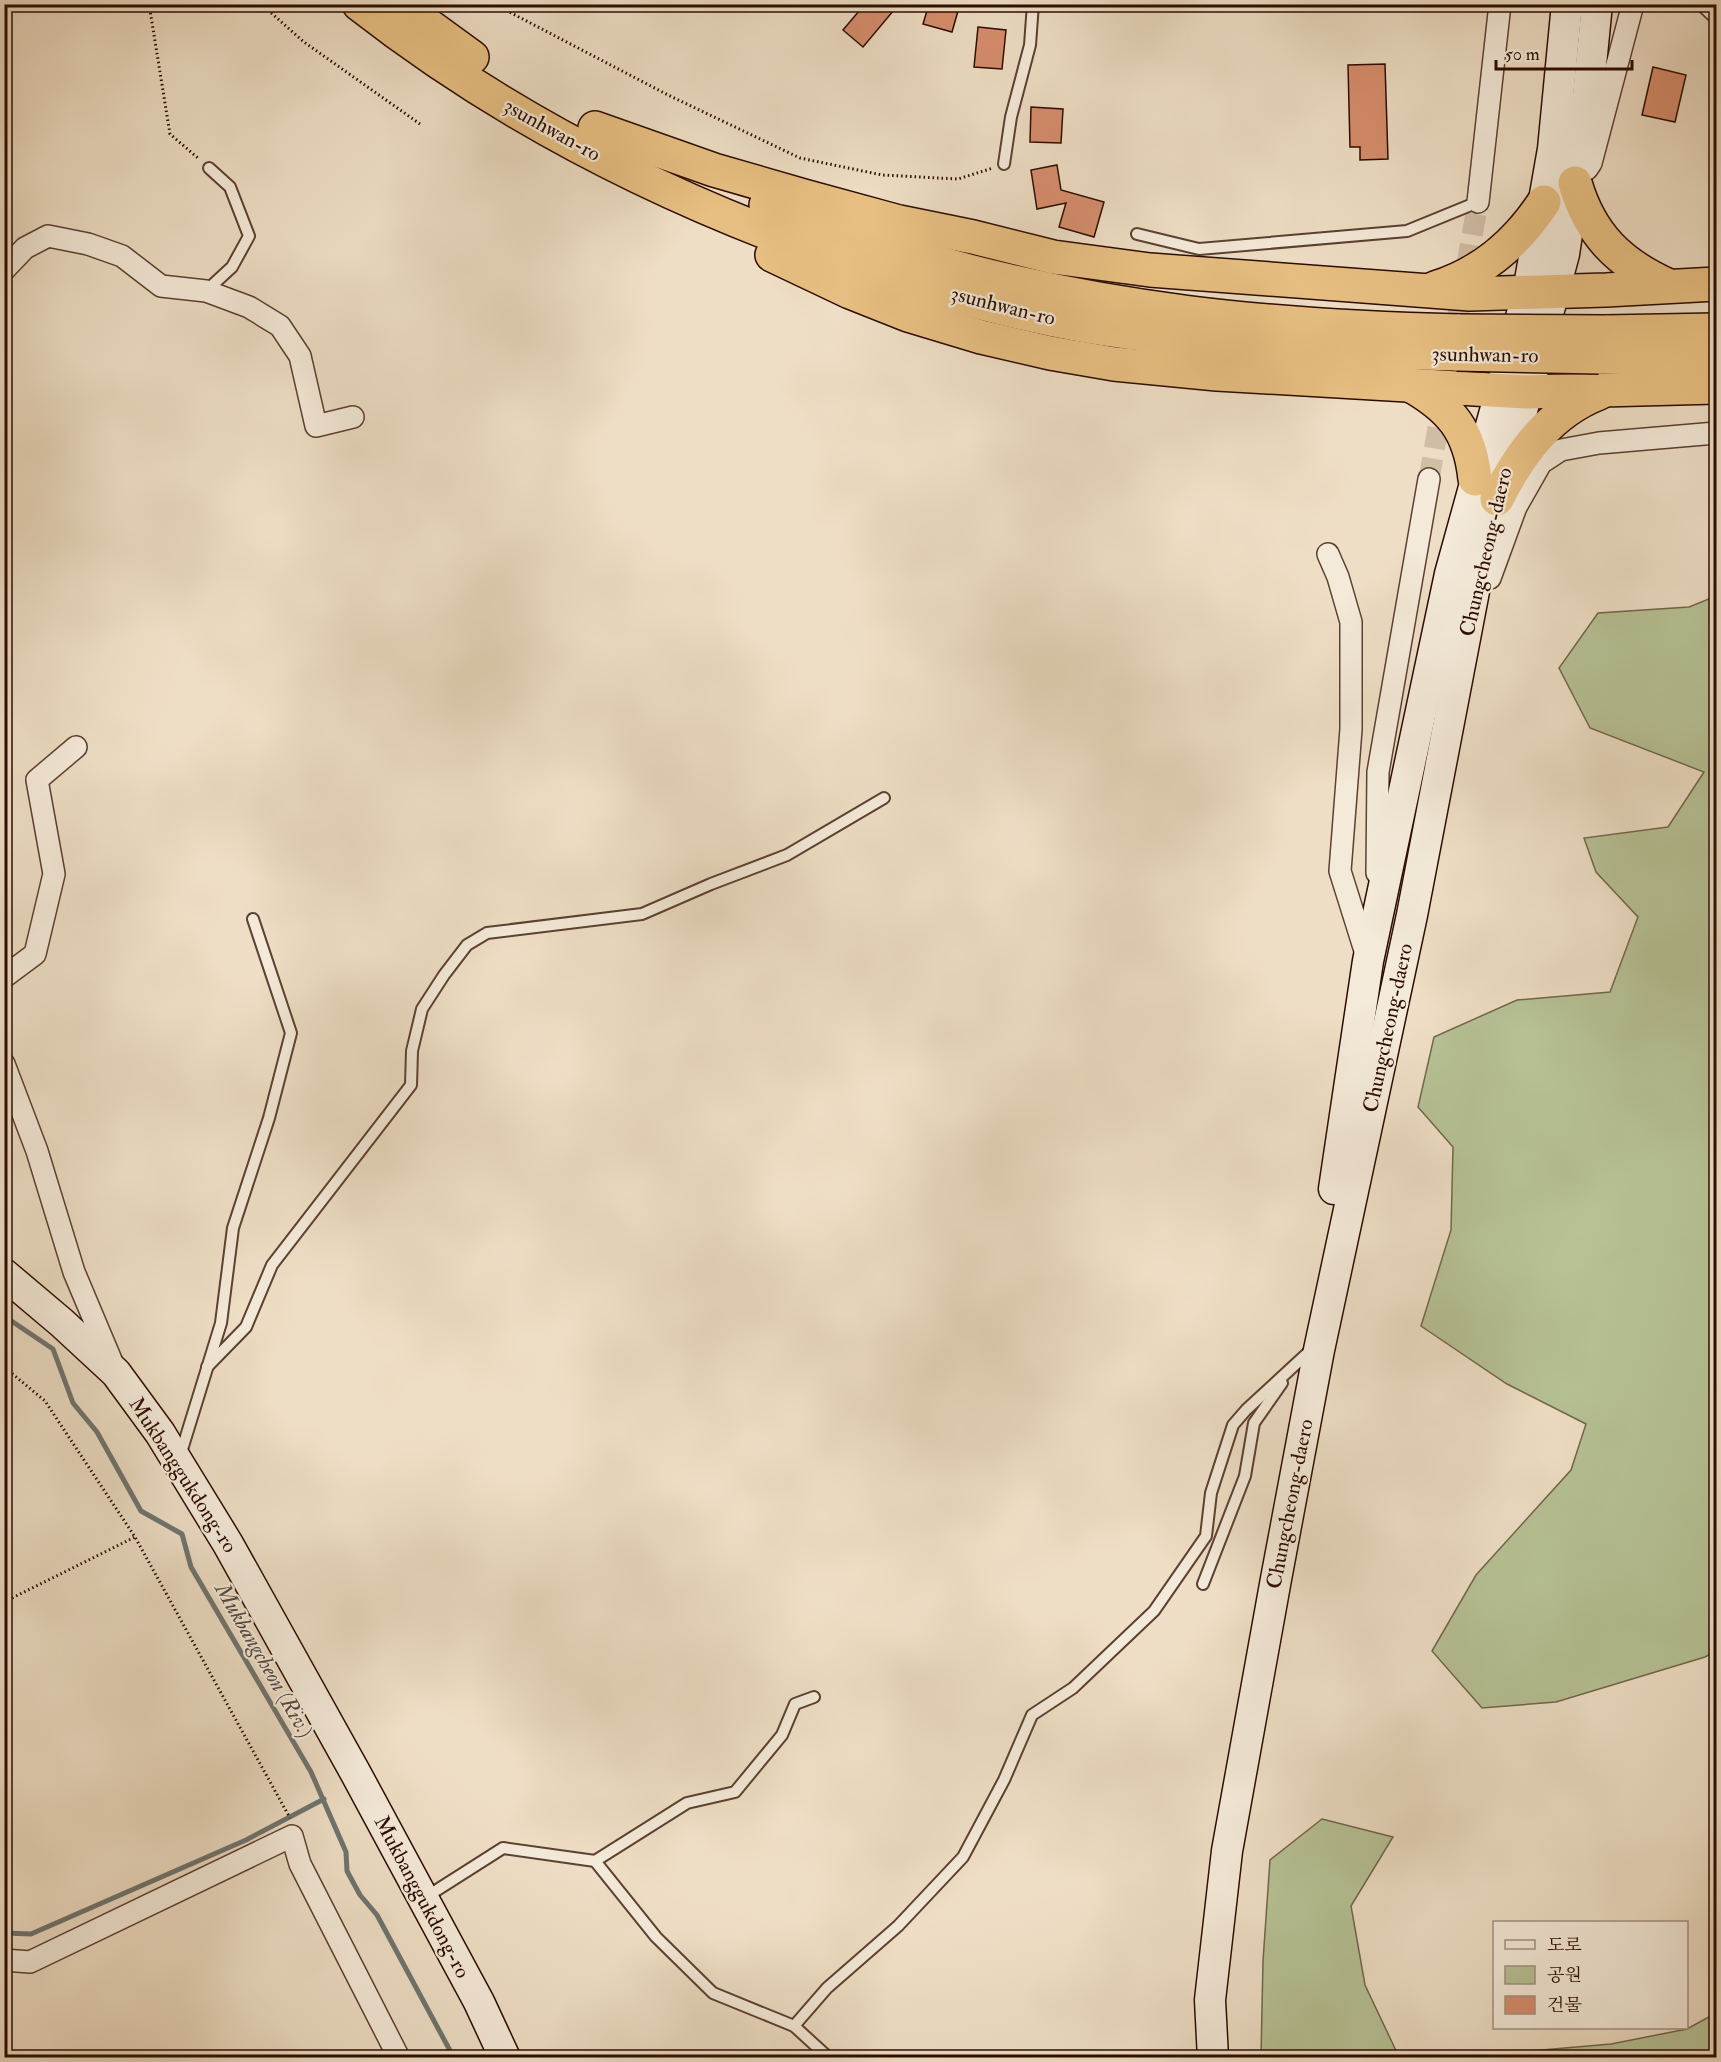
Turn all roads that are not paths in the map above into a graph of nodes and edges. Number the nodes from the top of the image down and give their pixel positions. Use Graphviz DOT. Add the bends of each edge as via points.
graph roads {
  1 [pos="359,4"];
  2 [pos="399,4"];
  3 [pos="1033,4"];
  4 [pos="1500,4"];
  5 [pos="1567,4"];
  6 [pos="1597,4"];
  7 [pos="1633,4"];
  8 [pos="1700,4"];
  9 [pos="1716,19"];
  10 [pos="595,128"];
  11 [pos="1004,164"];
  12 [pos="209,168"];
  13 [pos="625,170"];
  14 [pos="1575,183"];
  15 [pos="1478,202"];
  16 [pos="1544,202"];
  17 [pos="1137,234"];
  18 [pos="4,270"];
  19 [pos="1716,284"];
  20 [pos="1669,286"];
  21 [pos="1426,290"];
  22 [pos="206,291"];
  23 [pos="1553,292"];
  24 [pos="1470,294"];
  25 [pos="1716,330"];
  26 [pos="1458,342"];
  27 [pos="1602,344"];
  28 [pos="1716,356"];
  29 [pos="1410,385"];
  30 [pos="1716,387"];
  31 [pos="1460,388"];
  32 [pos="1609,390"];
  33 [pos="1564,391"];
  34 [pos="1513,392"];
  35 [pos="353,417"];
  36 [pos="1716,433"];
  37 [pos="1429,479"];
  38 [pos="1486,489"];
  39 [pos="1328,554"];
  40 [pos="1452,702"];
  41 [pos="75,747"];
  42 [pos="884,798"];
  43 [pos="253,919"];
  44 [pos="1376,919"];
  45 [pos="1368,961"];
  46 [pos="4,977"];
  47 [pos="4,1064"];
  48 [pos="4,1274"];
  49 [pos="1302,1358"];
  50 [pos="207,1367"];
  51 [pos="116,1373"];
  52 [pos="178,1462"];
  53 [pos="1203,1584"];
  54 [pos="814,1697"];
  55 [pos="595,1861"];
  56 [pos="423,1899"];
  57 [pos="4,1960"];
  58 [pos="794,2026"];
  59 [pos="399,2058"];
  60 [pos="505,2058"];
  61 [pos="829,2058"];
  62 [pos="1193,2058"];
  63 [pos="1213,2058"];
  1 -- 13 [label="highway, 3sunhwan-ro" via="523,116"];
  2 -- 10 [label="highway, 3sunhwan-ro" via="518,87"];
  3 -- 11 [label="lane" via="1030,45 1011,117"];
  4 -- 15 [label="street"];
  5 -- 16 [label="main road, Chungcheong-daero"];
  6 -- 14 [label="main road, Chungcheong-daero"];
  7 -- 14 [label="street" via="1591,163"];
  8 -- 9 [label="lane"];
  10 -- 21 [label="highway" via="704,167 804,196 1053,257 1150,270"];
  10 -- 26 [label="highway, 3sunhwan-ro" via="715,183 852,238 1027,286 1197,315 1370,328"];
  12 -- 22 [label="lane" via="230,187 249,236 232,267"];
  13 -- 26 [label="highway, 3sunhwan-ro" via="810,250 1003,309 1179,339 1259,345"];
  13 -- 29 [label="highway" via="781,260 908,315 981,336 1114,364"];
  14 -- 20 [label="highway" via="1589,221 1607,244 1630,265"];
  14 -- 23 [label="main road, Chungcheong-daero"];
  15 -- 17 [label="lane" via="1407,231 1199,249"];
  16 -- 21 [label="highway" via="1522,232 1489,262"];
  16 -- 23 [label="main road, Chungcheong-daero"];
  18 -- 22 [label="street" via="25,248 48,236 122,256 161,286"];
  19 -- 20 [label="highway"];
  20 -- 23 [label="highway"];
  21 -- 24 [label="highway"];
  22 -- 35 [label="street" via="249,307 280,326 300,356 316,426"];
  23 -- 24 [label="highway"];
  23 -- 33 [label="highway"];
  23 -- 34 [label="main road, Chungcheong-daero"];
  24 -- 31 [label="highway"];
  25 -- 27 [label="highway, 3sunhwan-ro"];
  26 -- 27 [label="highway, 3sunhwan-ro, bridge"];
  27 -- 28 [label="highway, 3sunhwan-ro"];
  29 -- 31 [label="highway"];
  29 -- 38 [label="highway" via="1444,409 1463,431"];
  30 -- 32 [label="highway"];
  31 -- 34 [label="highway"];
  32 -- 33 [label="highway"];
  32 -- 38 [label="highway" via="1577,403 1537,436 1520,458"];
  33 -- 34 [label="highway"];
  34 -- 38 [label="main road, Chungcheong-daero"];
  36 -- 40 [label="street" via="1599,442 1561,450 1541,463 1516,507 1497,557"];
  37 -- 44 [label="street" via="1378,772"];
  38 -- 40 [label="main road, Chungcheong-daero" via="1475,586"];
  38 -- 44 [label="main road, Chungcheong-daero" via="1450,574"];
  39 -- 45 [label="street" via="1351,622 1351,729 1340,871"];
  40 -- 63 [label="main road, Chungcheong-daero" via="1412,915 1319,1350 1227,1851 1210,2000"];
  41 -- 46 [label="street" via="37,780 54,874 35,954"];
  42 -- 50 [label="lane" via="787,855 642,914 487,933 467,945 422,1009 412,1051 411,1085 277,1257 246,1327"];
  43 -- 50 [label="lane" via="291,1033 269,1118 233,1228 221,1323"];
  44 -- 45 [label="main road, Chungcheong-daero"];
  45 -- 49 [label="main road, Chungcheong-daero"];
  47 -- 51 [label="street" via="37,1151 74,1272"];
  48 -- 51 [label="main road, Mukbanggukdong-ro"];
  49 -- 53 [label="lane" via="1254,1424 1245,1476"];
  49 -- 58 [label="lane" via="1233,1425 1211,1493 1206,1536 1154,1611 1073,1688 1032,1715 1004,1780 963,1857 898,1926 827,1988"];
  49 -- 62 [label="main road, Chungcheong-daero" via="1256,1574 1208,1844 1190,2000"];
  50 -- 52 [label="lane"];
  51 -- 52 [label="main road, Mukbanggukdong-ro"];
  52 -- 56 [label="main road, Mukbanggukdong-ro" via="228,1544"];
  54 -- 55 [label="lane" via="795,1704 782,1735 735,1792 687,1803"];
  55 -- 56 [label="lane" via="503,1848"];
  55 -- 58 [label="lane" via="656,1937 713,1993"];
  56 -- 60 [label="main road, Mukbanggukdong-ro"];
  57 -- 59 [label="street" via="30,1962 292,1836 300,1864"];
  58 -- 61 [label="lane"];
}
